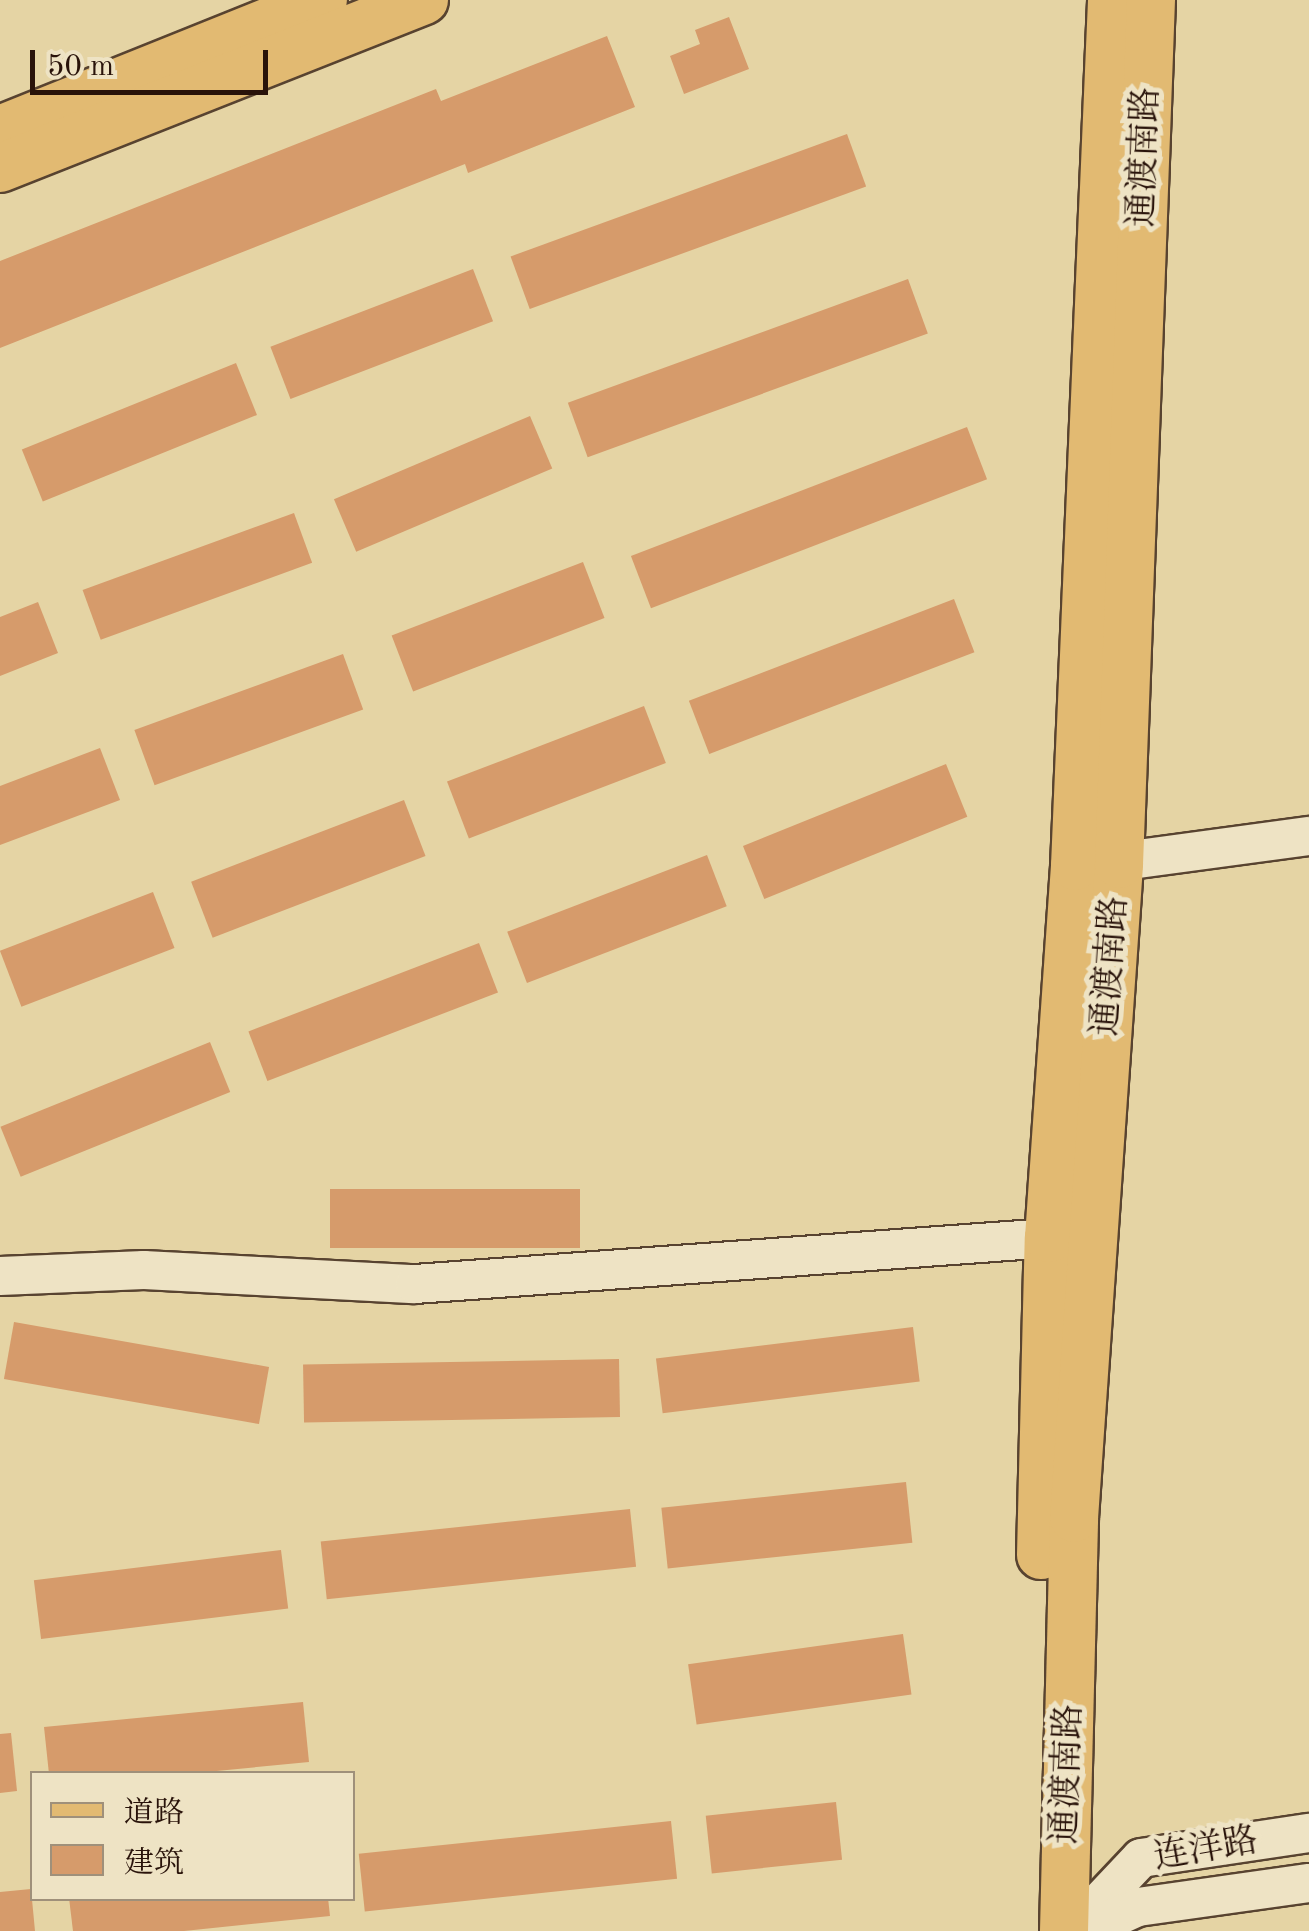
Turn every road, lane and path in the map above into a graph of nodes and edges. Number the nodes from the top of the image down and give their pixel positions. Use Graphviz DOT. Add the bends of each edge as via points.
graph roads {
  1 [pos="323,0"];
  2 [pos="424,0"];
  3 [pos="1112,0"];
  4 [pos="1151,0"];
  5 [pos="0,130"];
  6 [pos="0,168"];
  7 [pos="1309,836"];
  8 [pos="1097,865"];
  9 [pos="1049,1238"];
  10 [pos="0,1276"];
  11 [pos="1309,1833"];
  12 [pos="1309,1883"];
  13 [pos="1031,1931"];
  14 [pos="1064,1931"];
  15 [pos="1072,1931"];
  16 [pos="1085,1931"];
  1 -- 5 [label="main road"];
  2 -- 6 [label="main road"];
  3 -- 8 [label="main road, 通渡南路"];
  4 -- 8 [label="main road, 通渡南路"];
  7 -- 8 [label="street"];
  8 -- 9 [label="main road, 通渡南路"];
  8 -- 14 [label="main road, 通渡南路"];
  9 -- 10 [label="street" via="415,1284 144,1270"];
  9 -- 13 [label="main road, 通渡南路"];
  11 -- 15 [label="street, 连洋路" via="1141,1858"];
  12 -- 16 [label="street, 连洋路" via="1138,1907"];
}
